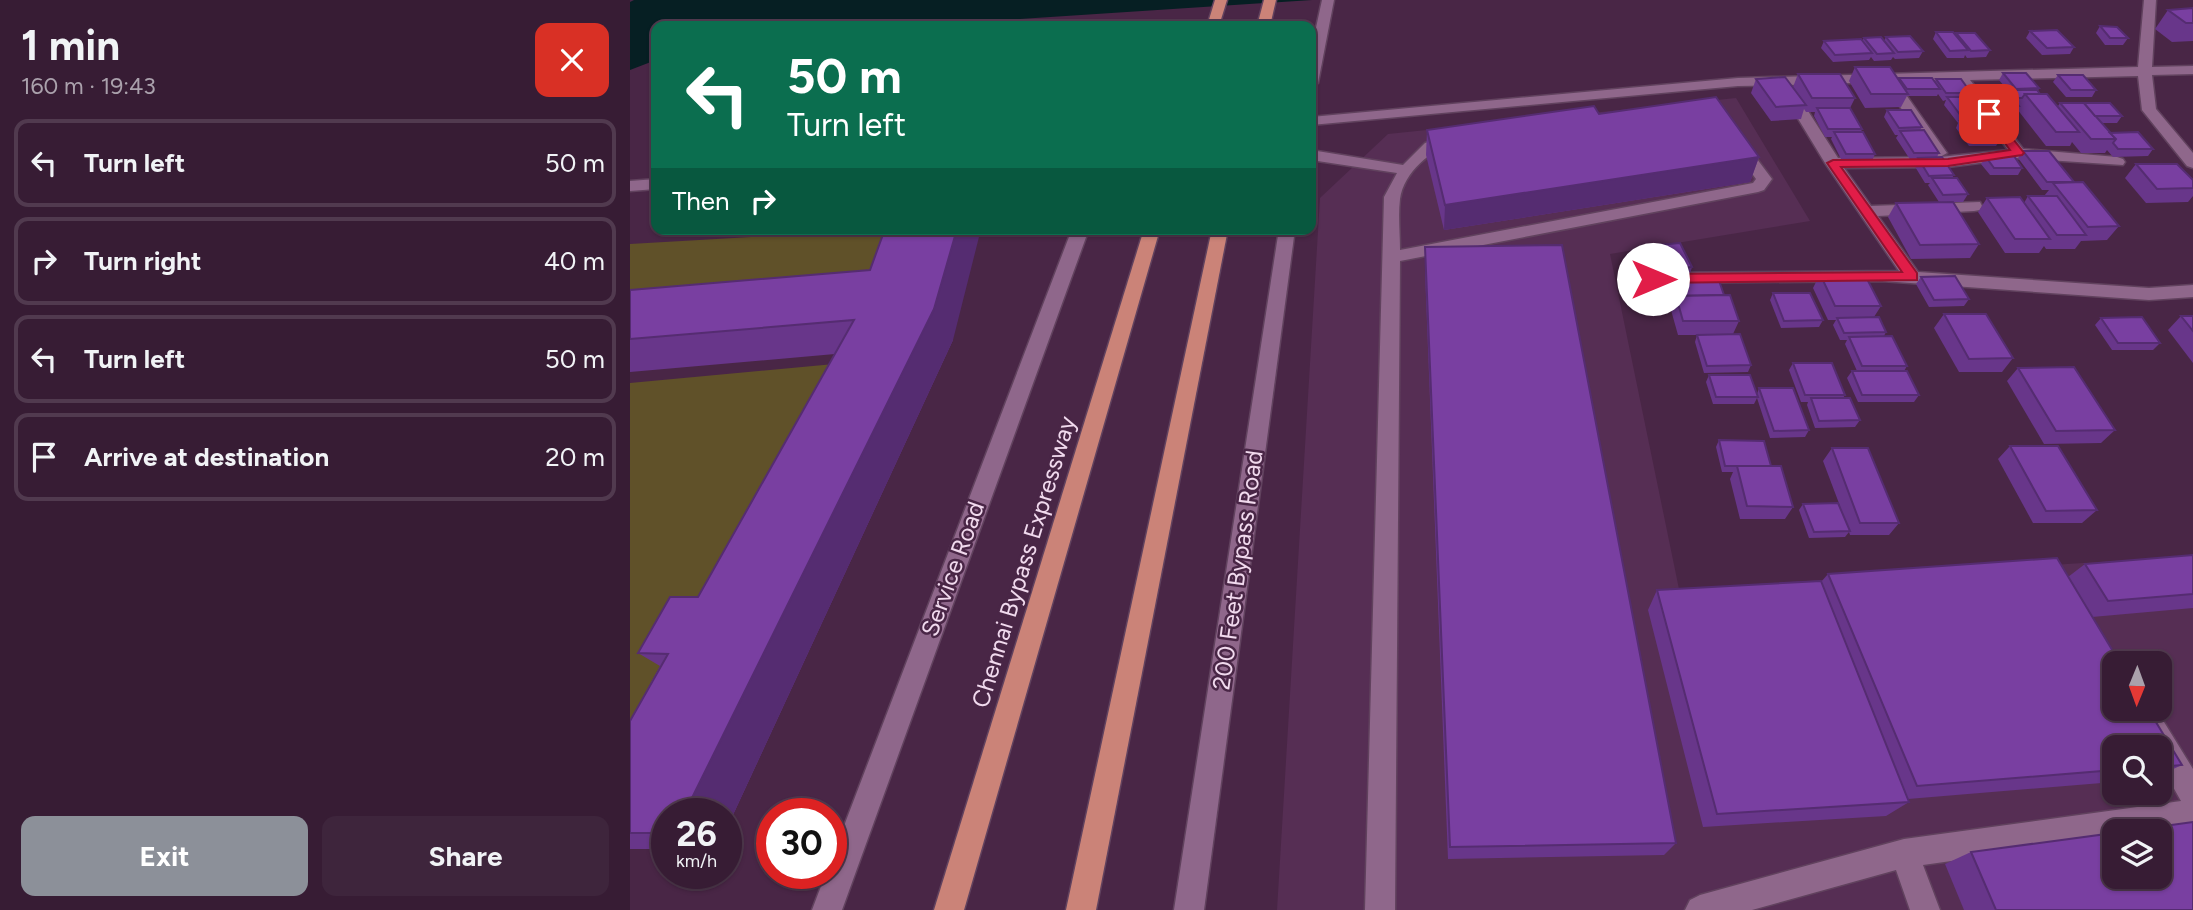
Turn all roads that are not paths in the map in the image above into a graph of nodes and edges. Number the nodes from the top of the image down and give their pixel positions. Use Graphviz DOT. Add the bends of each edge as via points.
graph roads {
  1 [pos="1221,0"];
  2 [pos="1270,0"];
  3 [pos="2150,0"];
  4 [pos="1327,4"];
  5 [pos="1215,21"];
  6 [pos="1265,21"];
  7 [pos="1316,58"];
  8 [pos="2193,70"];
  9 [pos="2146,71"];
  10 [pos="1959,75"];
  11 [pos="1886,76"];
  12 [pos="1782,80"];
  13 [pos="1316,121"];
  14 [pos="1727,128"];
  15 [pos="1468,138"];
  16 [pos="1938,153"];
  17 [pos="2018,153"];
  18 [pos="1316,156"];
  19 [pos="2117,162"];
  20 [pos="1833,163"];
  21 [pos="2193,163"];
  22 [pos="1405,170"];
  23 [pos="651,184"];
  24 [pos="630,186"];
  25 [pos="1975,206"];
  26 [pos="1867,211"];
  27 [pos="1079,235"];
  28 [pos="1150,235"];
  29 [pos="1219,235"];
  30 [pos="1286,235"];
  31 [pos="1391,257"];
  32 [pos="1912,277"];
  33 [pos="1653,279"];
  34 [pos="2193,291"];
  35 [pos="2149,721"];
  36 [pos="2193,795"];
  37 [pos="2193,813"];
  38 [pos="1904,853"];
  39 [pos="827,910"];
  40 [pos="949,910"];
  41 [pos="1081,910"];
  42 [pos="1189,910"];
  43 [pos="1380,910"];
  44 [pos="1700,910"];
  45 [pos="1925,910"];
  1 -- 5 [label="highway"];
  2 -- 6 [label="highway"];
  3 -- 9 [label="street"];
  4 -- 7 [label="street"];
  8 -- 9 [label="street"];
  9 -- 10 [label="street"];
  9 -- 21 [label="street" via="2149,110"];
  10 -- 11 [label="street"];
  10 -- 17 [label="street"];
  11 -- 12 [label="street"];
  11 -- 16 [label="street"];
  12 -- 13 [label="street"];
  12 -- 20 [label="street"];
  14 -- 31 [label="street" via="1764,180 1758,187"];
  15 -- 22 [label="street" via="1441,141"];
  17 -- 19 [label="street"];
  17 -- 20 [label="street" via="1948,162"];
  18 -- 22 [label="street"];
  20 -- 26 [label="street"];
  22 -- 31 [label="street" via="1392,197"];
  23 -- 24 [label="street"];
  25 -- 26 [label="street"];
  26 -- 32 [label="street"];
  27 -- 39 [label="street, Service Road"];
  28 -- 40 [label="highway, Chennai Bypass Expressway"];
  29 -- 41 [label="highway"];
  30 -- 42 [label="street, 200 Feet Bypass Road"];
  31 -- 43 [label="street"];
  32 -- 33 [label="street"];
  32 -- 34 [label="street" via="2149,294"];
  35 -- 36 [label="street"];
  37 -- 38 [label="street"];
  38 -- 44 [label="street"];
  38 -- 45 [label="street"];
}
